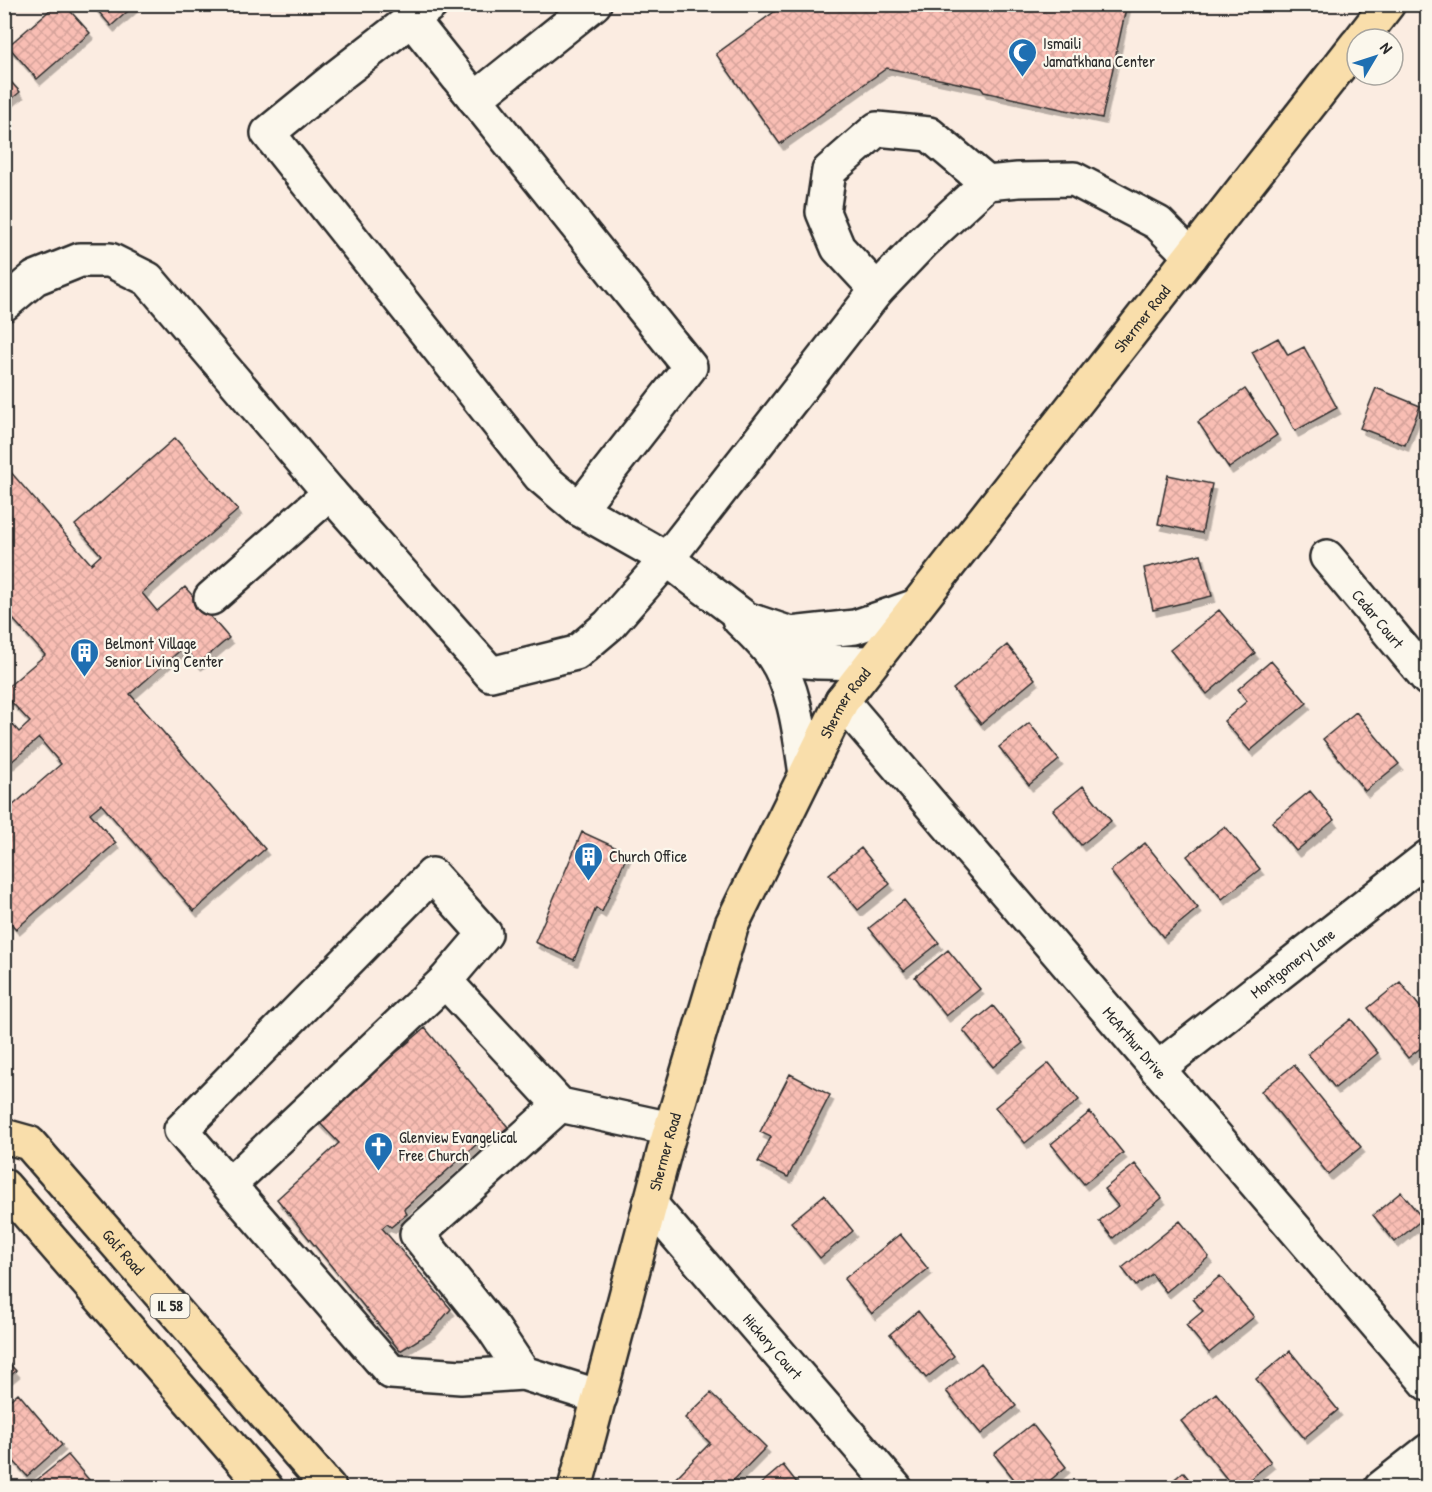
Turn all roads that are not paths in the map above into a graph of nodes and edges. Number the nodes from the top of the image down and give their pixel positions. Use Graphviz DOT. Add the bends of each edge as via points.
graph roads {
  1 [pos="594,4"];
  2 [pos="1388,4"];
  3 [pos="422,12"];
  4 [pos="1370,27"];
  5 [pos="1345,59"];
  6 [pos="475,99"];
  7 [pos="987,183"];
  8 [pos="1191,256"];
  9 [pos="877,290"];
  10 [pos="4,304"];
  11 [pos="330,493"];
  12 [pos="579,509"];
  13 [pos="1327,556"];
  14 [pos="667,559"];
  15 [pos="211,598"];
  16 [pos="721,600"];
  17 [pos="916,606"];
  18 [pos="775,658"];
  19 [pos="871,663"];
  20 [pos="1428,679"];
  21 [pos="842,701"];
  22 [pos="806,774"];
  23 [pos="1428,856"];
  24 [pos="445,981"];
  25 [pos="1157,1069"];
  26 [pos="560,1105"];
  27 [pos="671,1129"];
  28 [pos="4,1136"];
  29 [pos="229,1185"];
  30 [pos="4,1186"];
  31 [pos="650,1204"];
  32 [pos="523,1373"];
  33 [pos="1428,1384"];
  34 [pos="600,1397"];
  35 [pos="1428,1452"];
  36 [pos="266,1488"];
  37 [pos="329,1488"];
  38 [pos="575,1488"];
  39 [pos="895,1488"];
  40 [pos="1381,1488"];
  1 -- 6 [label="street"];
  2 -- 4 [label="main road"];
  3 -- 6 [label="street"];
  3 -- 12 [label="street" via="268,133 540,477"];
  5 -- 8 [label="main road, Shermer Road"];
  6 -- 12 [label="street" via="690,367"];
  7 -- 8 [label="street" via="1074,179 1158,223"];
  7 -- 9 [label="street"];
  7 -- 9 [label="street" via="929,134 877,129 829,171 823,212 838,248"];
  8 -- 17 [label="main road, Shermer Road"];
  9 -- 14 [label="street"];
  10 -- 11 [label="street" via="35,278 80,260 110,260 148,279"];
  11 -- 14 [label="street" via="491,674 576,653 609,625"];
  11 -- 15 [label="street"];
  12 -- 14 [label="street"];
  13 -- 20 [label="street, Cedar Court"];
  14 -- 16 [label="street"];
  16 -- 17 [label="street" via="746,619 791,634 855,627"];
  16 -- 18 [label="street"];
  17 -- 19 [label="main road, Shermer Road"];
  18 -- 19 [label="street"];
  18 -- 22 [label="street" via="799,726"];
  19 -- 21 [label="main road, Shermer Road"];
  21 -- 22 [label="main road, Shermer Road"];
  21 -- 25 [label="street, McArthur Drive"];
  22 -- 27 [label="main road, Shermer Road" via="732,924"];
  23 -- 25 [label="street, Montgomery Lane"];
  24 -- 26 [label="street"];
  24 -- 29 [label="street"];
  24 -- 29 [label="street" via="485,934 432,875 181,1130"];
  25 -- 33 [label="street, McArthur Drive"];
  26 -- 27 [label="street"];
  26 -- 32 [label="street" via="417,1234 493,1328"];
  27 -- 31 [label="main road, Shermer Road"];
  28 -- 37 [label="main road, Golf Road / IL 58" via="29,1143"];
  29 -- 32 [label="street" via="391,1372 461,1377"];
  30 -- 36 [label="main road, IL 58"];
  31 -- 34 [label="main road, Shermer Road"];
  31 -- 39 [label="street, Hickory Court"];
  32 -- 34 [label="street"];
  34 -- 38 [label="main road, Shermer Road"];
  35 -- 40 [label="street"];
}
